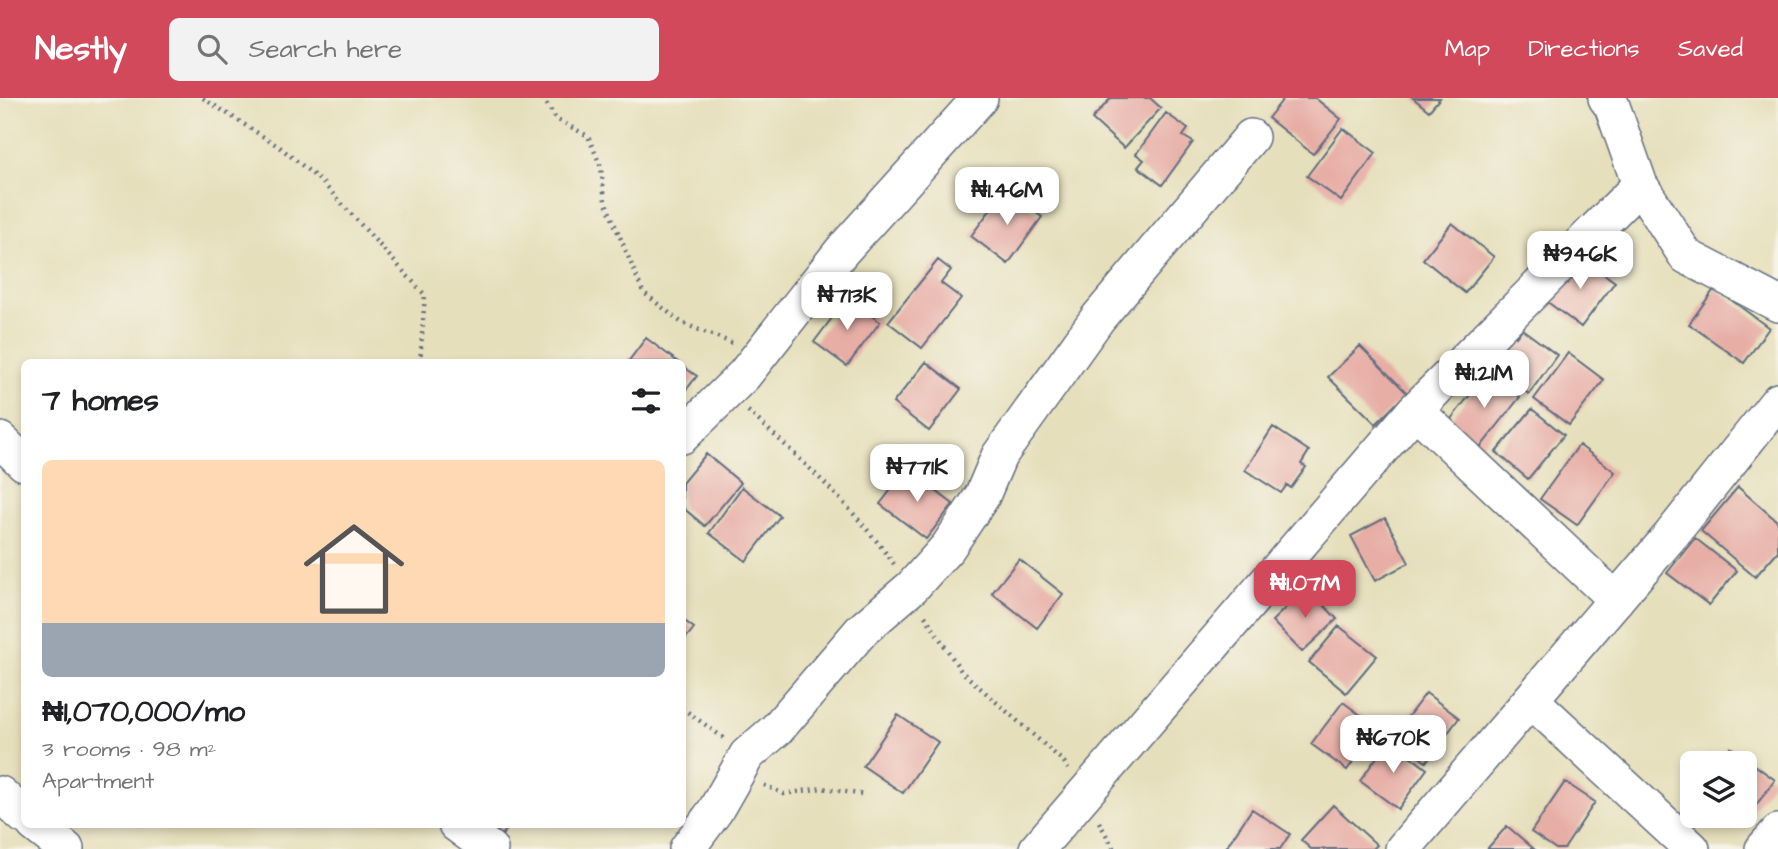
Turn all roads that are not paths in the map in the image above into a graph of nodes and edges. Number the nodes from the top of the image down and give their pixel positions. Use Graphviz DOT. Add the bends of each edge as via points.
graph roads {
  1 [pos="980,98"];
  2 [pos="1606,98"];
  3 [pos="1251,137"];
  4 [pos="1640,185"];
  5 [pos="1778,303"];
  6 [pos="1778,401"];
  7 [pos="1415,410"];
  8 [pos="686,432"];
  9 [pos="0,440"];
  10 [pos="21,460"];
  11 [pos="1616,600"];
  12 [pos="1531,700"];
  13 [pos="35,828"];
  14 [pos="461,828"];
  15 [pos="1778,832"];
  16 [pos="66,849"];
  17 [pos="490,849"];
  18 [pos="687,849"];
  19 [pos="1037,849"];
  20 [pos="1404,849"];
  21 [pos="1692,849"];
  22 [pos="1763,849"];
  1 -- 8 [label="street" via="841,252 744,374"];
  2 -- 4 [label="street"];
  3 -- 18 [label="street" via="1098,318 999,457 982,496 948,547 912,587 862,630 777,730 747,755"];
  4 -- 5 [label="street" via="1686,256"];
  4 -- 7 [label="street"];
  6 -- 11 [label="street"];
  7 -- 11 [label="street"];
  7 -- 19 [label="street"];
  9 -- 10 [label="street"];
  11 -- 12 [label="street"];
  12 -- 20 [label="street"];
  12 -- 21 [label="street"];
  13 -- 16 [label="street"];
  14 -- 17 [label="street"];
  15 -- 22 [label="street"];
}
